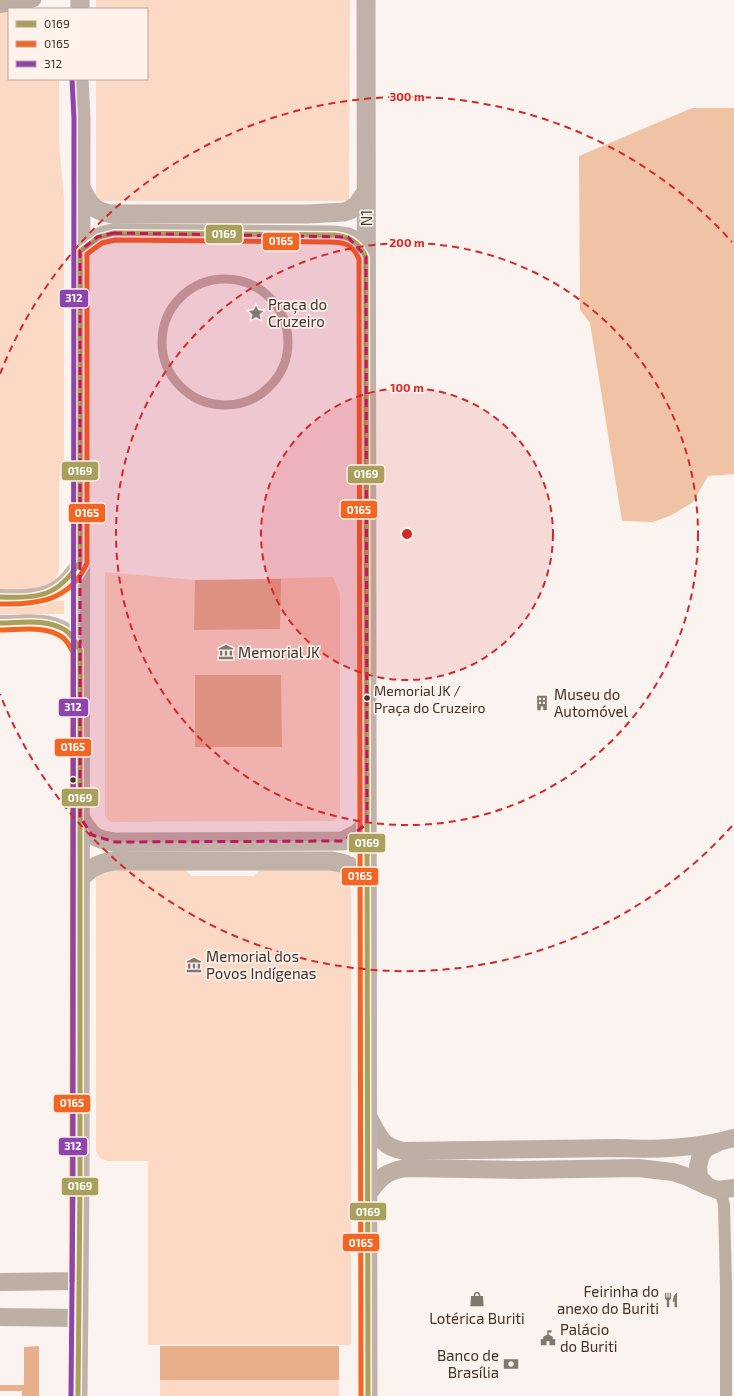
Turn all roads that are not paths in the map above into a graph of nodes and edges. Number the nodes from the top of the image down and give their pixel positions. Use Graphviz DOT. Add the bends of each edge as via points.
graph roads {
  1 [pos="366,0"];
  2 [pos="29,2"];
  3 [pos="0,6"];
  4 [pos="80,80"];
  5 [pos="80,185"];
  6 [pos="366,192"];
  7 [pos="80,251"];
  8 [pos="366,257"];
  9 [pos="288,341"];
  10 [pos="80,562"];
  11 [pos="0,597"];
  12 [pos="0,623"];
  13 [pos="80,650"];
  14 [pos="80,817"];
  15 [pos="367,824"];
  16 [pos="80,879"];
  17 [pos="367,887"];
  18 [pos="368,1116"];
  19 [pos="734,1138"];
  20 [pos="717,1143"];
  21 [pos="719,1188"];
  22 [pos="367,1195"];
  23 [pos="79,1281"];
  24 [pos="0,1282"];
  25 [pos="0,1317"];
  26 [pos="78,1318"];
  27 [pos="78,1396"];
  28 [pos="368,1396"];
  29 [pos="726,1396"];
  1 -- 6 [label="highway, N1"];
  2 -- 3 [label="street"];
  4 -- 5 [label="highway"];
  5 -- 6 [label="highway" via="91,205 98,211 112,214 344,212 357,205"];
  5 -- 7 [label="highway"];
  6 -- 8 [label="highway, N1"];
  7 -- 8 [label="highway" via="97,237 114,233 314,235 354,240"];
  7 -- 10 [label="highway"];
  8 -- 15 [label="highway, N1"];
  9 -- 9 [label="street" via="284,320 273,301 257,287 237,279 215,279 195,285 178,298 166,316 161,337 163,359 170,376 182,390 198,400 215,405 234,405 251,400 267,390 278,376 286,359"];
  10 -- 11 [label="main road" via="73,574 52,591 33,597"];
  10 -- 13 [label="highway"];
  12 -- 13 [label="main road" via="33,623 65,630"];
  13 -- 14 [label="highway"];
  14 -- 15 [label="highway" via="92,835 104,841 115,842 343,841 358,833"];
  14 -- 16 [label="highway"];
  15 -- 17 [label="highway, N1"];
  16 -- 17 [label="highway" via="94,866 114,861 331,861 349,864"];
  16 -- 23 [label="highway"];
  17 -- 18 [label="highway, N1"];
  18 -- 20 [label="main road" via="381,1139 392,1149 404,1151 644,1149"];
  18 -- 22 [label="highway, N1"];
  19 -- 20 [label="main road"];
  20 -- 21 [label="main road" via="706,1148 698,1166 699,1177"];
  21 -- 22 [label="main road" via="673,1172 638,1168 406,1168 392,1171 378,1180"];
  21 -- 29 [label="street" via="724,1205"];
  22 -- 28 [label="highway, N1"];
  23 -- 24 [label="main road"];
  23 -- 26 [label="highway"];
  25 -- 26 [label="main road"];
  26 -- 27 [label="highway"];
}
